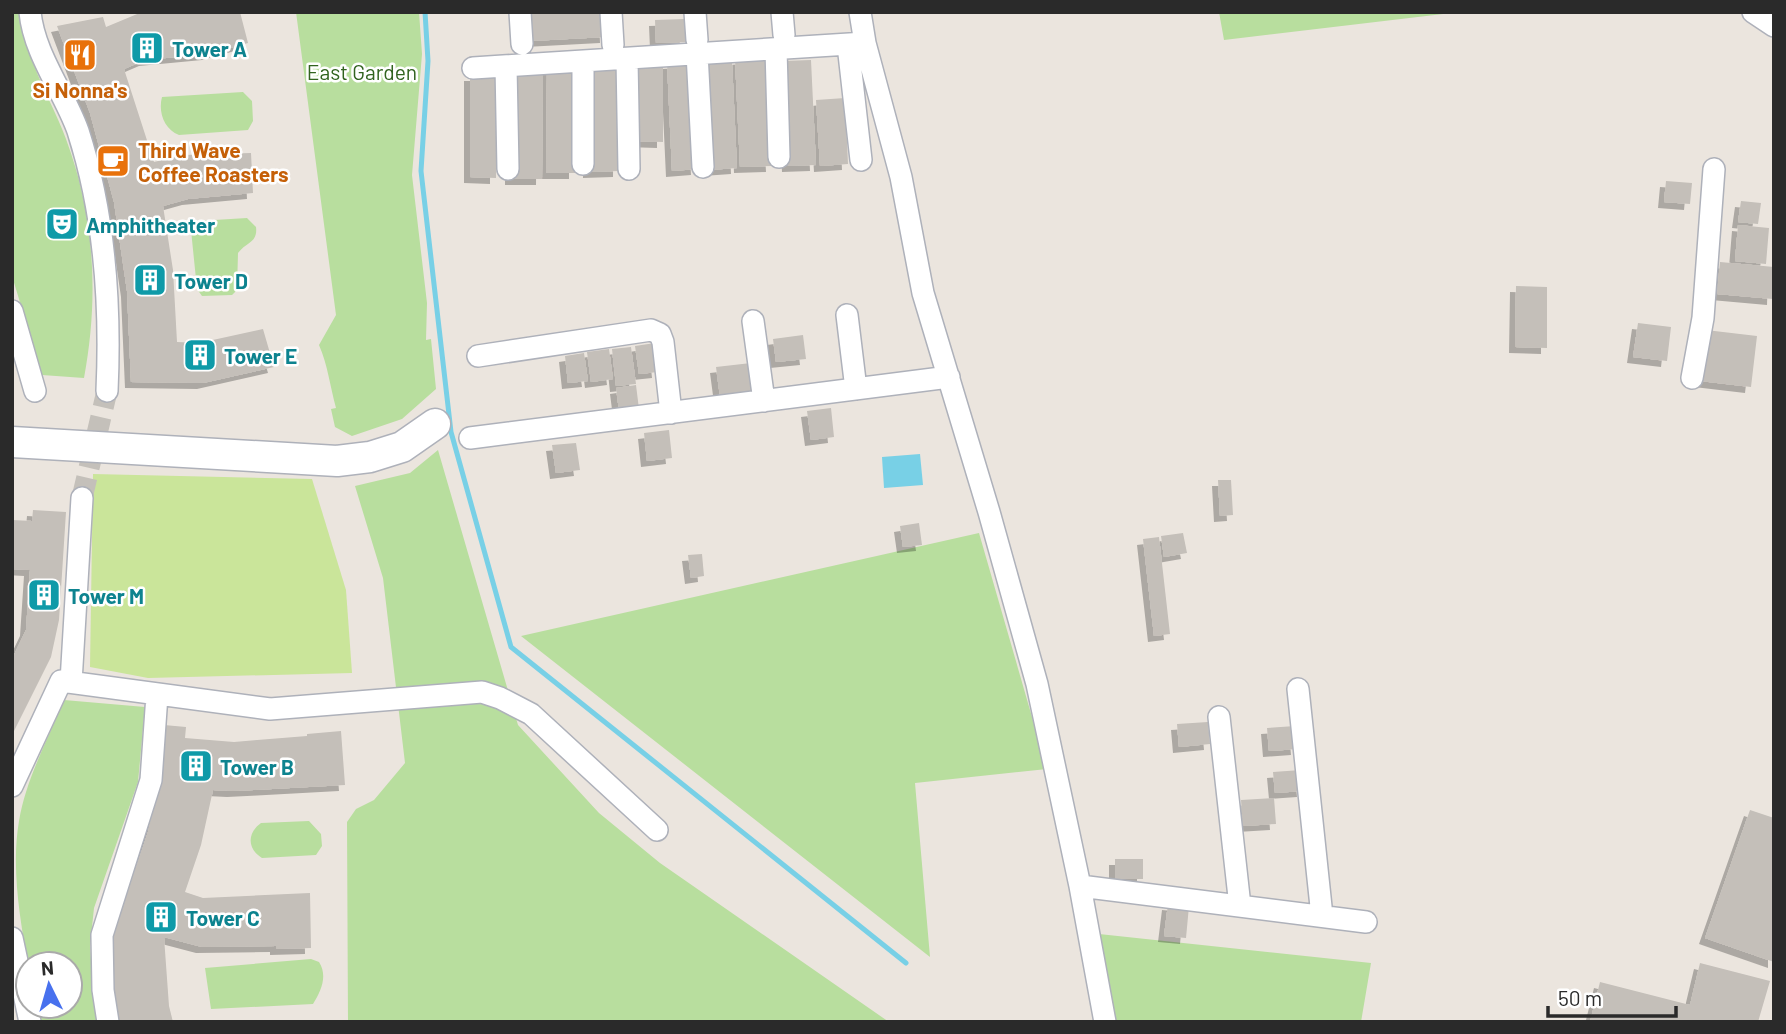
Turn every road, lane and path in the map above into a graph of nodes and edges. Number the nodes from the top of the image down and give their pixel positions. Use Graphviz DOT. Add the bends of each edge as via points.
graph roads {
  1 [pos="30,12"];
  2 [pos="520,12"];
  3 [pos="611,12"];
  4 [pos="695,12"];
  5 [pos="782,12"];
  6 [pos="860,12"];
  7 [pos="780,42"];
  8 [pos="522,44"];
  9 [pos="856,44"];
  10 [pos="697,46"];
  11 [pos="620,52"];
  12 [pos="583,61"];
  13 [pos="506,66"];
  14 [pos="473,68"];
  15 [pos="779,158"];
  16 [pos="861,160"];
  17 [pos="583,164"];
  18 [pos="703,167"];
  19 [pos="508,169"];
  20 [pos="629,169"];
  21 [pos="1714,169"];
  22 [pos="12,311"];
  23 [pos="847,315"];
  24 [pos="753,321"];
  25 [pos="478,356"];
  26 [pos="949,377"];
  27 [pos="1692,378"];
  28 [pos="856,389"];
  29 [pos="35,390"];
  30 [pos="107,391"];
  31 [pos="764,401"];
  32 [pos="671,413"];
  33 [pos="435,424"];
  34 [pos="470,438"];
  35 [pos="12,442"];
  36 [pos="82,498"];
  37 [pos="71,682"];
  38 [pos="1298,689"];
  39 [pos="157,695"];
  40 [pos="1219,718"];
  41 [pos="12,786"];
  42 [pos="657,830"];
  43 [pos="1080,886"];
  44 [pos="1240,906"];
  45 [pos="1322,916"];
  46 [pos="1366,922"];
  47 [pos="12,939"];
  48 [pos="30,1022"];
  49 [pos="108,1022"];
  50 [pos="1105,1022"];
  1 -- 30 [label="street" via="37,40 77,130 95,202 109,312"];
  2 -- 8 [label="street"];
  3 -- 11 [label="street"];
  4 -- 10 [label="street"];
  5 -- 7 [label="street"];
  6 -- 9 [label="street"];
  7 -- 9 [label="street"];
  7 -- 10 [label="street"];
  7 -- 15 [label="street"];
  9 -- 16 [label="street"];
  9 -- 26 [label="street" via="901,177 923,293"];
  10 -- 11 [label="street"];
  10 -- 18 [label="street"];
  11 -- 12 [label="street"];
  11 -- 20 [label="street"];
  12 -- 13 [label="street"];
  12 -- 17 [label="street"];
  13 -- 14 [label="street"];
  13 -- 19 [label="street"];
  21 -- 27 [label="street" via="1703,318"];
  22 -- 29 [label="street"];
  23 -- 28 [label="street"];
  24 -- 31 [label="street"];
  25 -- 32 [label="street" via="651,330 660,334 663,342"];
  26 -- 28 [label="street"];
  26 -- 43 [label="street" via="1037,684"];
  28 -- 31 [label="street"];
  31 -- 32 [label="street"];
  32 -- 34 [label="street"];
  33 -- 35 [label="street" via="402,447 337,461"];
  36 -- 37 [label="street"];
  37 -- 39 [label="street"];
  37 -- 41 [label="street" via="61,681"];
  38 -- 45 [label="street"];
  39 -- 42 [label="street" via="270,709 482,692 531,714"];
  39 -- 49 [label="street" via="151,780 103,934"];
  40 -- 44 [label="street"];
  43 -- 44 [label="street"];
  43 -- 50 [label="street"];
  44 -- 45 [label="street"];
  45 -- 46 [label="street"];
  47 -- 48 [label="street"];
}
